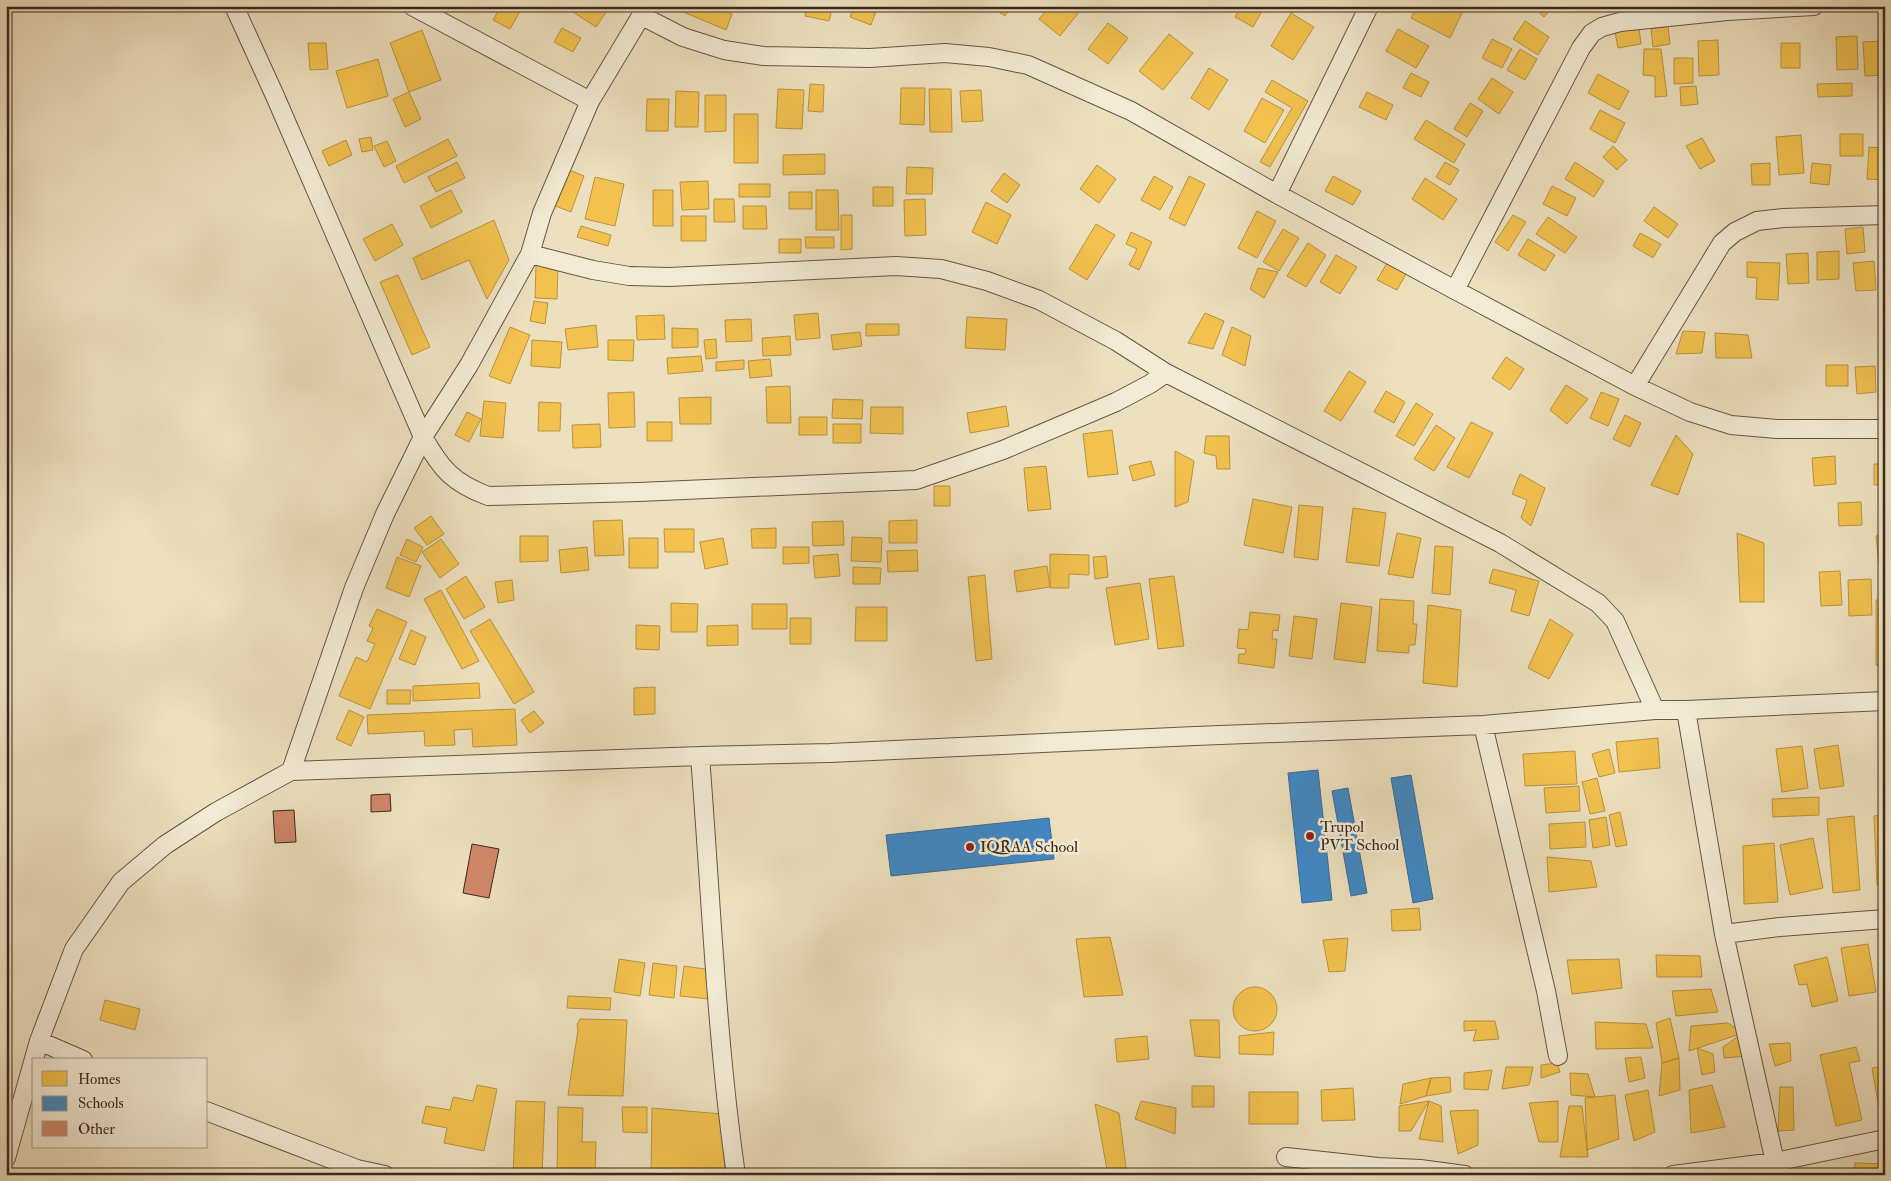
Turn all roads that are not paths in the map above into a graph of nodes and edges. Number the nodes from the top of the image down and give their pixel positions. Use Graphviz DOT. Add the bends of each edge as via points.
graph roads {
  1 [pos="234,6"];
  2 [pos="1814,6"];
  3 [pos="416,7"];
  4 [pos="1362,9"];
  5 [pos="644,11"];
  6 [pos="590,101"];
  7 [pos="1277,194"];
  8 [pos="1885,215"];
  9 [pos="530,254"];
  10 [pos="1455,290"];
  11 [pos="1166,373"];
  12 [pos="1636,386"];
  13 [pos="1885,429"];
  14 [pos="423,437"];
  15 [pos="1885,701"];
  16 [pos="1654,710"];
  17 [pos="1686,710"];
  18 [pos="1483,725"];
  19 [pos="700,756"];
  20 [pos="291,771"];
  21 [pos="1885,919"];
  22 [pos="1724,934"];
  23 [pos="39,1041"];
  24 [pos="1558,1056"];
  25 [pos="34,1058"];
  26 [pos="78,1058"];
  27 [pos="32,1066"];
  28 [pos="208,1111"];
  29 [pos="1885,1139"];
  30 [pos="6,1158"];
  31 [pos="1286,1158"];
  32 [pos="1775,1162"];
  33 [pos="385,1175"];
  34 [pos="736,1175"];
  35 [pos="1465,1175"];
  36 [pos="1673,1175"];
  1 -- 14 [label="street"];
  2 -- 10 [label="street" via="1640,19 1602,27 1592,33 1581,48"];
  3 -- 6 [label="street"];
  4 -- 7 [label="street"];
  5 -- 6 [label="street"];
  5 -- 7 [label="street" via="683,37 724,50 764,56 870,58 945,53 1028,65 1130,111"];
  6 -- 9 [label="street" via="542,213"];
  7 -- 10 [label="street"];
  8 -- 12 [label="street" via="1783,218 1757,221 1735,232 1722,244"];
  9 -- 11 [label="street" via="629,276 670,277 896,266 941,269 1039,300"];
  9 -- 14 [label="street" via="469,365"];
  10 -- 12 [label="street"];
  11 -- 14 [label="street" via="1116,402 1002,450 916,480 488,496 451,477"];
  11 -- 16 [label="street" via="1500,543 1598,603 1615,621"];
  12 -- 13 [label="street" via="1690,412 1731,425 1778,429"];
  14 -- 20 [label="street" via="385,514 354,588"];
  15 -- 17 [label="street"];
  16 -- 17 [label="street"];
  16 -- 18 [label="street"];
  17 -- 22 [label="street"];
  18 -- 19 [label="street"];
  18 -- 24 [label="street" via="1546,991"];
  19 -- 20 [label="street"];
  19 -- 34 [label="street"];
  20 -- 23 [label="street" via="216,812 165,845 121,882 74,949"];
  21 -- 22 [label="street"];
  22 -- 32 [label="street"];
  23 -- 25 [label="street"];
  23 -- 26 [label="street"];
  27 -- 30 [label="street"];
  28 -- 33 [label="street" via="357,1169"];
  29 -- 32 [label="street"];
  31 -- 35 [label="street"];
  32 -- 36 [label="street"];
}
